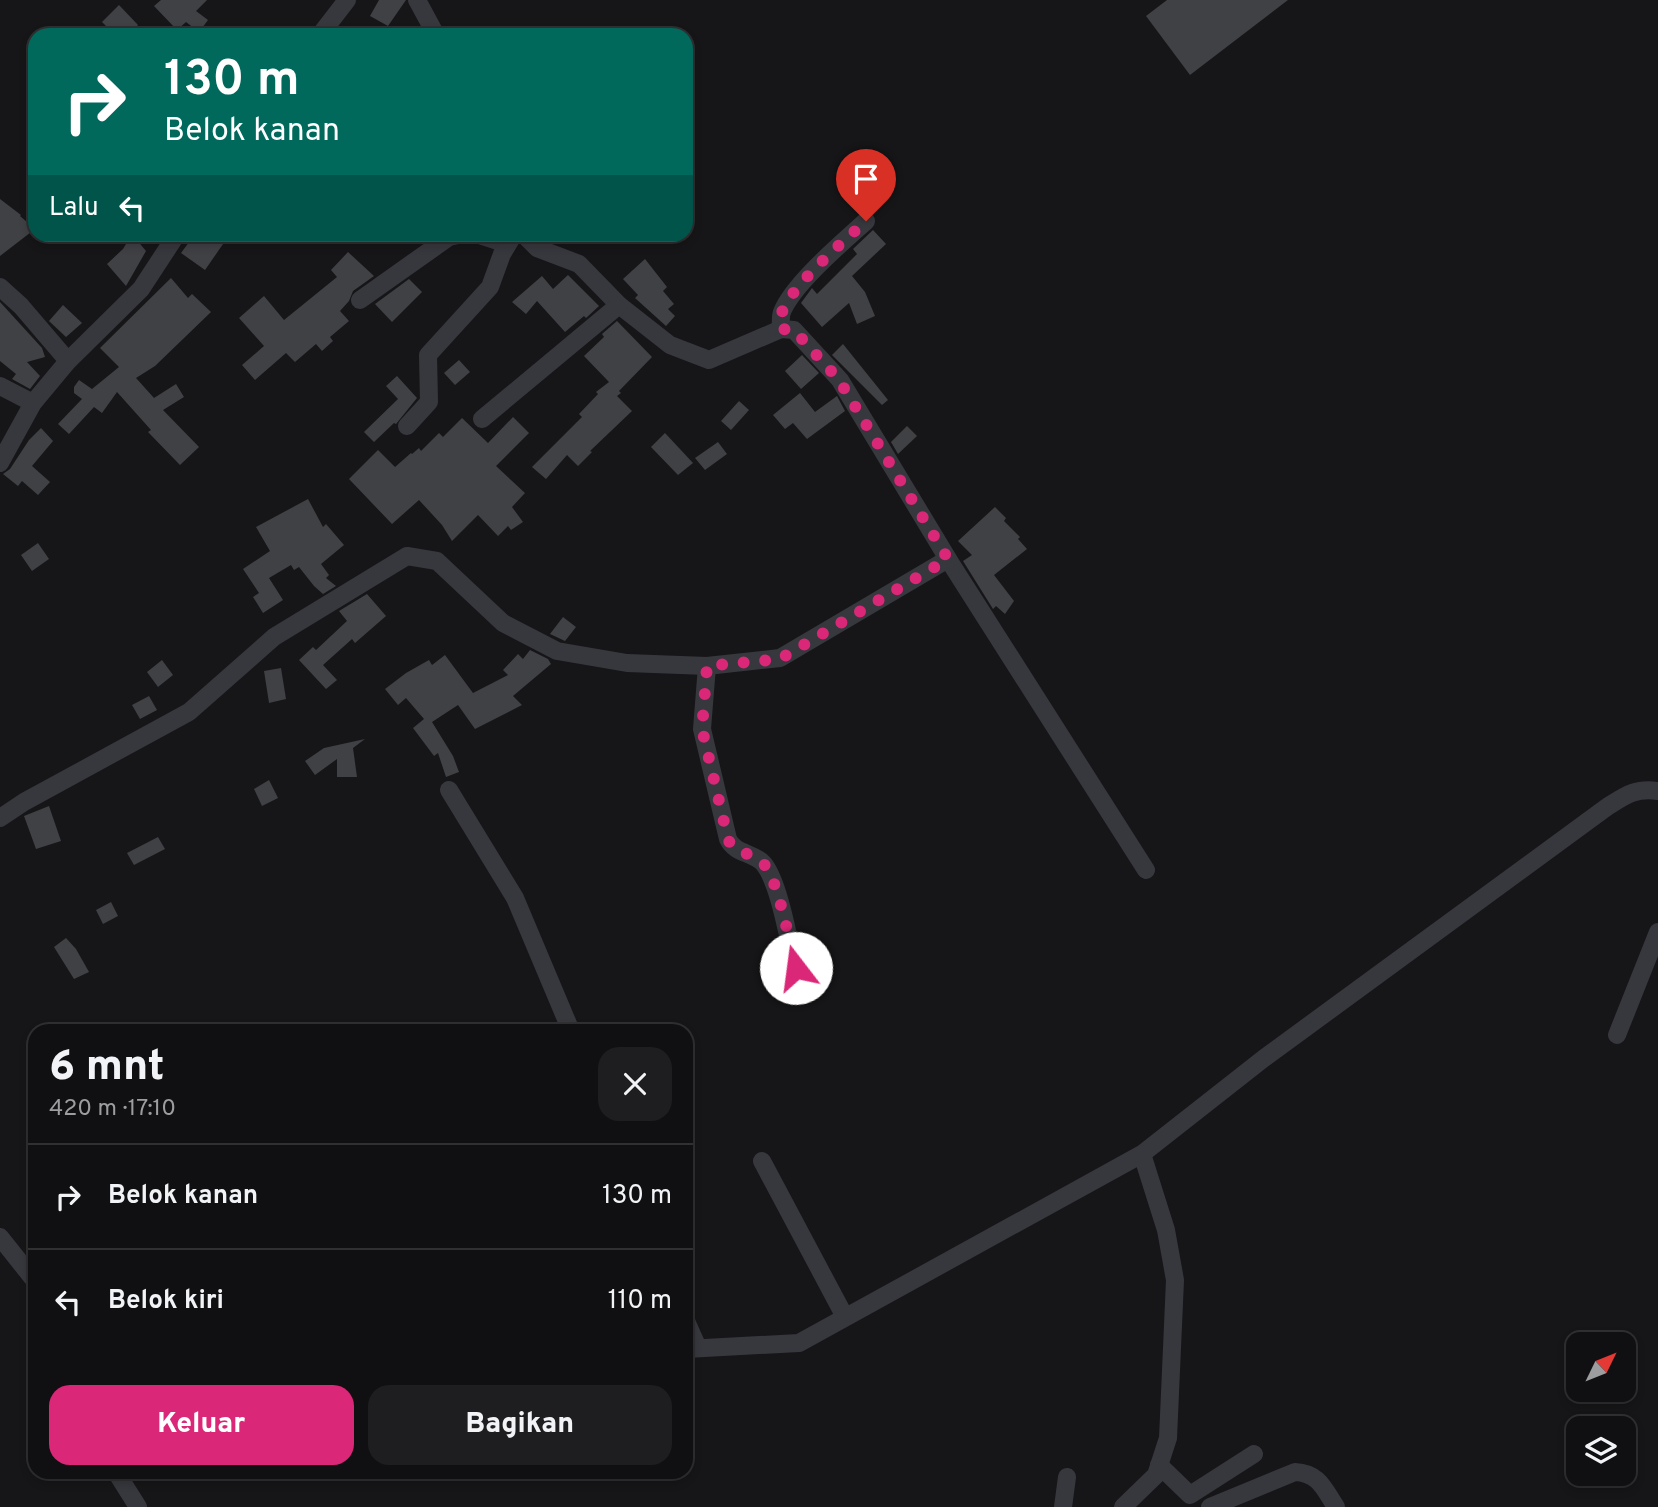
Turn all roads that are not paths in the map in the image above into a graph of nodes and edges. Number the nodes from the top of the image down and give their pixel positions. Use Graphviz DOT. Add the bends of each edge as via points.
graph roads {
  1 [pos="347,0"];
  2 [pos="417,0"];
  3 [pos="325,28"];
  4 [pos="432,28"];
  5 [pos="866,221"];
  6 [pos="172,242"];
  7 [pos="442,242"];
  8 [pos="510,242"];
  9 [pos="531,242"];
  10 [pos="0,287"];
  11 [pos="360,300"];
  12 [pos="619,306"];
  13 [pos="781,329"];
  14 [pos="68,361"];
  15 [pos="0,386"];
  16 [pos="33,403"];
  17 [pos="482,419"];
  18 [pos="407,426"];
  19 [pos="0,463"];
  20 [pos="948,559"];
  21 [pos="707,666"];
  22 [pos="449,790"];
  23 [pos="1650,790"];
  24 [pos="0,818"];
  25 [pos="1146,870"];
  26 [pos="1658,932"];
  27 [pos="796,968"];
  28 [pos="568,1024"];
  29 [pos="1617,1035"];
  30 [pos="1142,1154"];
  31 [pos="762,1161"];
  32 [pos="0,1237"];
  33 [pos="28,1257"];
  34 [pos="19,1263"];
  35 [pos="28,1273"];
  36 [pos="845,1317"];
  37 [pos="693,1349"];
  38 [pos="1254,1454"];
  39 [pos="1158,1470"];
  40 [pos="1067,1477"];
  41 [pos="120,1479"];
  42 [pos="138,1507"];
  43 [pos="1063,1507"];
  44 [pos="1123,1507"];
  45 [pos="1194,1507"];
  46 [pos="1210,1507"];
  47 [pos="1336,1507"];
  1 -- 3 [label="street"];
  2 -- 4 [label="street"];
  5 -- 13 [label="street" via="797,290 782,313"];
  6 -- 14 [label="street" via="141,289"];
  7 -- 11 [label="street"];
  8 -- 18 [label="street" via="490,287 428,355 429,402"];
  9 -- 12 [label="street" via="579,264"];
  10 -- 14 [label="street"];
  12 -- 13 [label="street" via="670,345 709,360"];
  12 -- 17 [label="street"];
  13 -- 20 [label="street" via="794,330 839,380"];
  14 -- 16 [label="street"];
  15 -- 16 [label="street"];
  16 -- 19 [label="street"];
  20 -- 21 [label="street" via="780,659"];
  20 -- 25 [label="street"];
  21 -- 24 [label="street" via="627,663 557,651 503,623 437,561 407,556 274,637 188,712"];
  21 -- 27 [label="street" via="702,729 728,839 736,849 764,864 773,880"];
  22 -- 28 [label="street" via="515,898"];
  23 -- 30 [label="street" via="1620,798 1568,834"];
  26 -- 29 [label="street"];
  30 -- 36 [label="street"];
  30 -- 39 [label="street" via="1166,1230 1175,1280 1168,1438"];
  31 -- 36 [label="street"];
  32 -- 34 [label="street"];
  33 -- 34 [label="street"];
  34 -- 35 [label="street"];
  36 -- 37 [label="street" via="799,1343"];
  38 -- 39 [label="street" via="1190,1495"];
  39 -- 44 [label="street"];
  39 -- 45 [label="street"];
  40 -- 43 [label="street"];
  41 -- 42 [label="street"];
  46 -- 47 [label="street" via="1295,1472 1318,1480"];
}
